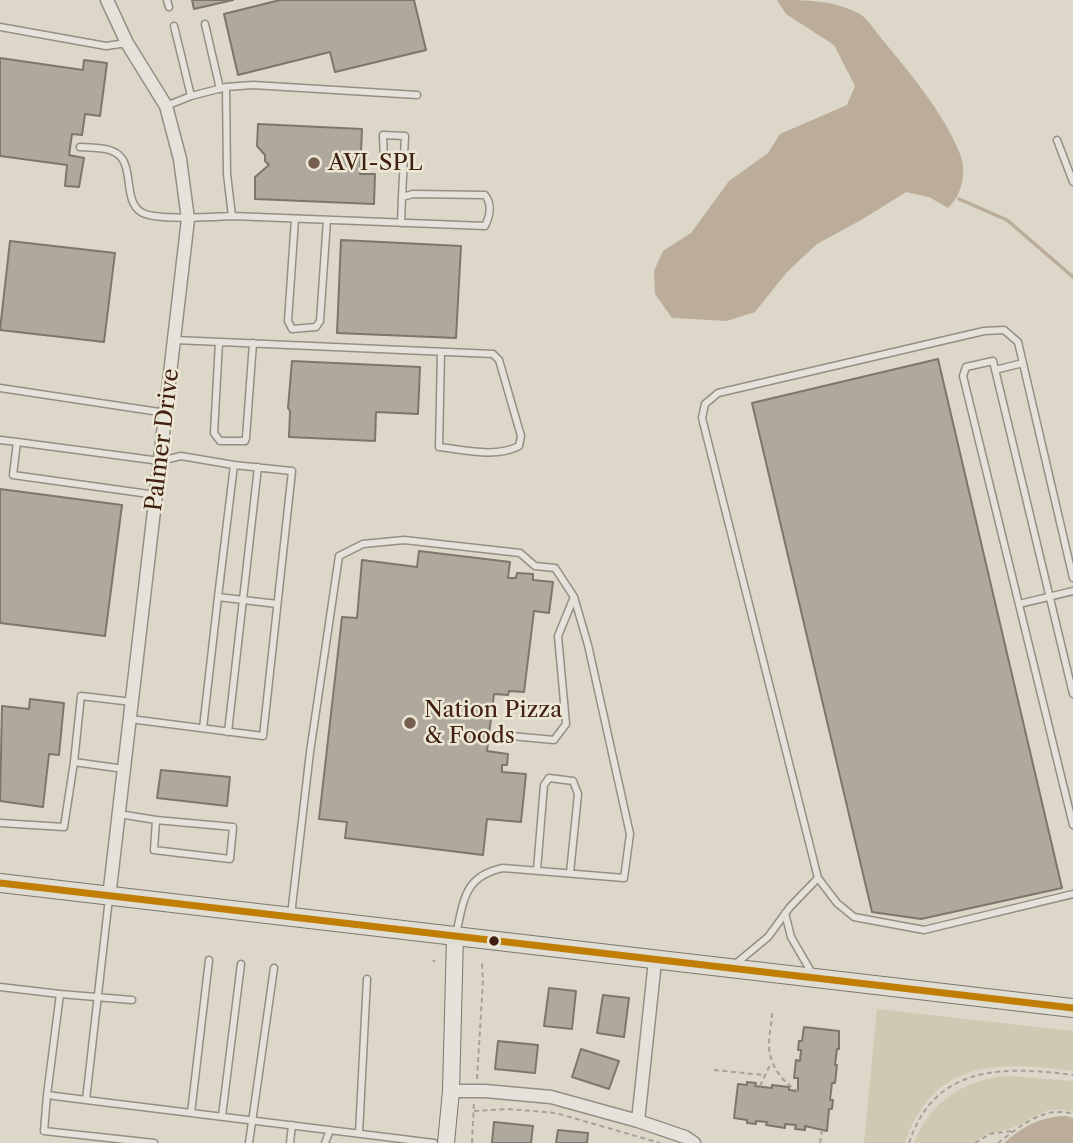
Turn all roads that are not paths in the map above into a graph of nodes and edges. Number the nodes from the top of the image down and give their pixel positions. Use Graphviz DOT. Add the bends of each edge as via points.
graph roads {
  1 [pos="107,0"];
  2 [pos="205,24"];
  3 [pos="174,26"];
  4 [pos="0,27"];
  5 [pos="127,43"];
  6 [pos="223,88"];
  7 [pos="417,95"];
  8 [pos="191,96"];
  9 [pos="166,106"];
  10 [pos="1056,140"];
  11 [pos="80,147"];
  12 [pos="404,160"];
  13 [pos="1073,182"];
  14 [pos="402,197"];
  15 [pos="232,216"];
  16 [pos="188,219"];
  17 [pos="295,219"];
  18 [pos="327,220"];
  19 [pos="401,223"];
  20 [pos="174,340"];
  21 [pos="219,342"];
  22 [pos="253,344"];
  23 [pos="441,352"];
  24 [pos="1023,363"];
  25 [pos="995,370"];
  26 [pos="0,388"];
  27 [pos="166,413"];
  28 [pos="0,440"];
  29 [pos="17,442"];
  30 [pos="160,461"];
  31 [pos="234,465"];
  32 [pos="258,467"];
  33 [pos="156,495"];
  34 [pos="1073,578"];
  35 [pos="1073,591"];
  36 [pos="218,597"];
  37 [pos="574,597"];
  38 [pos="1050,597"];
  39 [pos="244,600"];
  40 [pos="277,604"];
  41 [pos="1019,604"];
  42 [pos="1073,694"];
  43 [pos="132,702"];
  44 [pos="130,719"];
  45 [pos="203,728"];
  46 [pos="228,732"];
  47 [pos="501,735"];
  48 [pos="74,762"];
  49 [pos="124,769"];
  50 [pos="119,814"];
  51 [pos="156,820"];
  52 [pos="0,823"];
  53 [pos="1073,825"];
  54 [pos="537,870"];
  55 [pos="570,873"];
  56 [pos="818,878"];
  57 [pos="0,883"];
  58 [pos="1073,894"];
  59 [pos="109,897"];
  60 [pos="785,914"];
  61 [pos="291,917"];
  62 [pos="455,937"];
  63 [pos="209,960"];
  64 [pos="655,961"];
  65 [pos="241,964"];
  66 [pos="274,968"];
  67 [pos="729,969"];
  68 [pos="368,979"];
  69 [pos="816,979"];
  70 [pos="0,987"];
  71 [pos="60,994"];
  72 [pos="98,997"];
  73 [pos="132,1000"];
  74 [pos="1073,1008"];
  75 [pos="451,1091"];
  76 [pos="47,1095"];
  77 [pos="86,1100"];
  78 [pos="191,1113"];
  79 [pos="222,1116"];
  80 [pos="253,1120"];
  81 [pos="638,1121"];
  82 [pos="292,1125"];
  83 [pos="330,1130"];
  84 [pos="57,1132"];
  85 [pos="359,1133"];
  86 [pos="55,1143"];
  87 [pos="154,1143"];
  88 [pos="249,1143"];
  89 [pos="290,1143"];
  90 [pos="326,1143"];
  91 [pos="434,1143"];
  92 [pos="446,1143"];
  93 [pos="694,1143"];
  1 -- 5 [label="street, Palmer Drive"];
  2 -- 6 [label="lane"];
  3 -- 8 [label="lane"];
  4 -- 5 [label="lane" via="106,46"];
  5 -- 9 [label="street, Palmer Drive"];
  6 -- 7 [label="lane" via="253,85"];
  6 -- 8 [label="lane"];
  6 -- 15 [label="lane"];
  8 -- 9 [label="lane"];
  9 -- 16 [label="street, Palmer Drive" via="180,159"];
  10 -- 13 [label="lane"];
  11 -- 16 [label="lane" via="118,155 142,213"];
  12 -- 12 [label="lane" via="405,136 383,135 384,160"];
  12 -- 14 [label="lane"];
  14 -- 19 [label="lane"];
  14 -- 19 [label="lane" via="485,195 489,217 485,226"];
  15 -- 16 [label="lane"];
  15 -- 17 [label="lane"];
  16 -- 20 [label="street, Palmer Drive"];
  17 -- 18 [label="lane"];
  17 -- 18 [label="lane" via="288,321 292,329 316,327 320,321"];
  18 -- 19 [label="lane"];
  20 -- 21 [label="lane"];
  20 -- 27 [label="street, Palmer Drive"];
  21 -- 22 [label="lane"];
  21 -- 22 [label="lane" via="214,433 220,440 234,442 246,438"];
  22 -- 23 [label="lane"];
  23 -- 23 [label="lane" via="493,354 499,360 521,436 519,446 494,453 439,447"];
  24 -- 25 [label="lane"];
  24 -- 34 [label="lane"];
  24 -- 56 [label="lane" via="1018,342 1004,330 984,331 718,393 705,404 702,418"];
  25 -- 38 [label="lane"];
  25 -- 41 [label="lane" via="993,361 966,367 963,376"];
  26 -- 27 [label="lane"];
  27 -- 30 [label="street, Palmer Drive"];
  28 -- 29 [label="lane"];
  29 -- 30 [label="lane"];
  29 -- 33 [label="lane" via="13,475"];
  30 -- 31 [label="lane" via="181,456"];
  30 -- 33 [label="street, Palmer Drive"];
  31 -- 32 [label="lane"];
  31 -- 36 [label="lane"];
  32 -- 39 [label="lane"];
  32 -- 40 [label="lane" via="292,471"];
  33 -- 43 [label="street, Palmer Drive"];
  35 -- 38 [label="lane"];
  36 -- 39 [label="lane"];
  36 -- 45 [label="lane"];
  37 -- 47 [label="lane" via="558,636 566,724 554,740"];
  37 -- 55 [label="lane" via="631,834 624,878"];
  37 -- 61 [label="lane" via="555,568 535,566 520,553 404,540 362,544 339,556"];
  38 -- 41 [label="lane"];
  38 -- 42 [label="lane"];
  39 -- 40 [label="lane"];
  39 -- 46 [label="lane"];
  40 -- 46 [label="lane" via="263,736"];
  41 -- 53 [label="lane"];
  43 -- 44 [label="street, Palmer Drive"];
  43 -- 48 [label="lane" via="81,696"];
  44 -- 45 [label="lane"];
  44 -- 49 [label="street, Palmer Drive"];
  45 -- 46 [label="lane"];
  48 -- 49 [label="lane"];
  48 -- 52 [label="lane" via="64,827"];
  49 -- 50 [label="street, Palmer Drive"];
  50 -- 51 [label="lane"];
  50 -- 59 [label="street, Palmer Drive"];
  51 -- 51 [label="lane" via="154,850 230,859 233,827"];
  54 -- 55 [label="lane"];
  54 -- 55 [label="lane" via="544,785 549,778 565,779 573,780 578,794"];
  54 -- 62 [label="lane" via="486,871 465,896"];
  56 -- 58 [label="lane" via="855,917 924,930"];
  56 -- 60 [label="lane"];
  57 -- 59 [label="main road"];
  59 -- 61 [label="main road"];
  59 -- 72 [label="lane"];
  60 -- 67 [label="lane" via="768,937"];
  60 -- 69 [label="lane" via="791,937"];
  61 -- 62 [label="main road"];
  62 -- 64 [label="main road"];
  62 -- 75 [label="main road"];
  63 -- 78 [label="lane"];
  64 -- 67 [label="main road"];
  64 -- 81 [label="street"];
  65 -- 79 [label="lane"];
  66 -- 80 [label="lane"];
  67 -- 69 [label="main road"];
  68 -- 85 [label="lane"];
  69 -- 74 [label="main road"];
  70 -- 71 [label="lane"];
  71 -- 72 [label="lane"];
  71 -- 76 [label="lane"];
  72 -- 73 [label="lane"];
  72 -- 77 [label="lane"];
  75 -- 81 [label="street" via="551,1097"];
  75 -- 92 [label="main road"];
  76 -- 77 [label="lane"];
  76 -- 84 [label="lane" via="44,1131"];
  77 -- 78 [label="lane"];
  78 -- 79 [label="lane"];
  79 -- 80 [label="lane"];
  80 -- 82 [label="lane"];
  80 -- 88 [label="lane"];
  81 -- 93 [label="street"];
  82 -- 83 [label="lane"];
  82 -- 89 [label="lane"];
  83 -- 85 [label="lane"];
  83 -- 90 [label="lane"];
  84 -- 86 [label="lane"];
  84 -- 87 [label="lane"];
  85 -- 91 [label="lane"];
}
